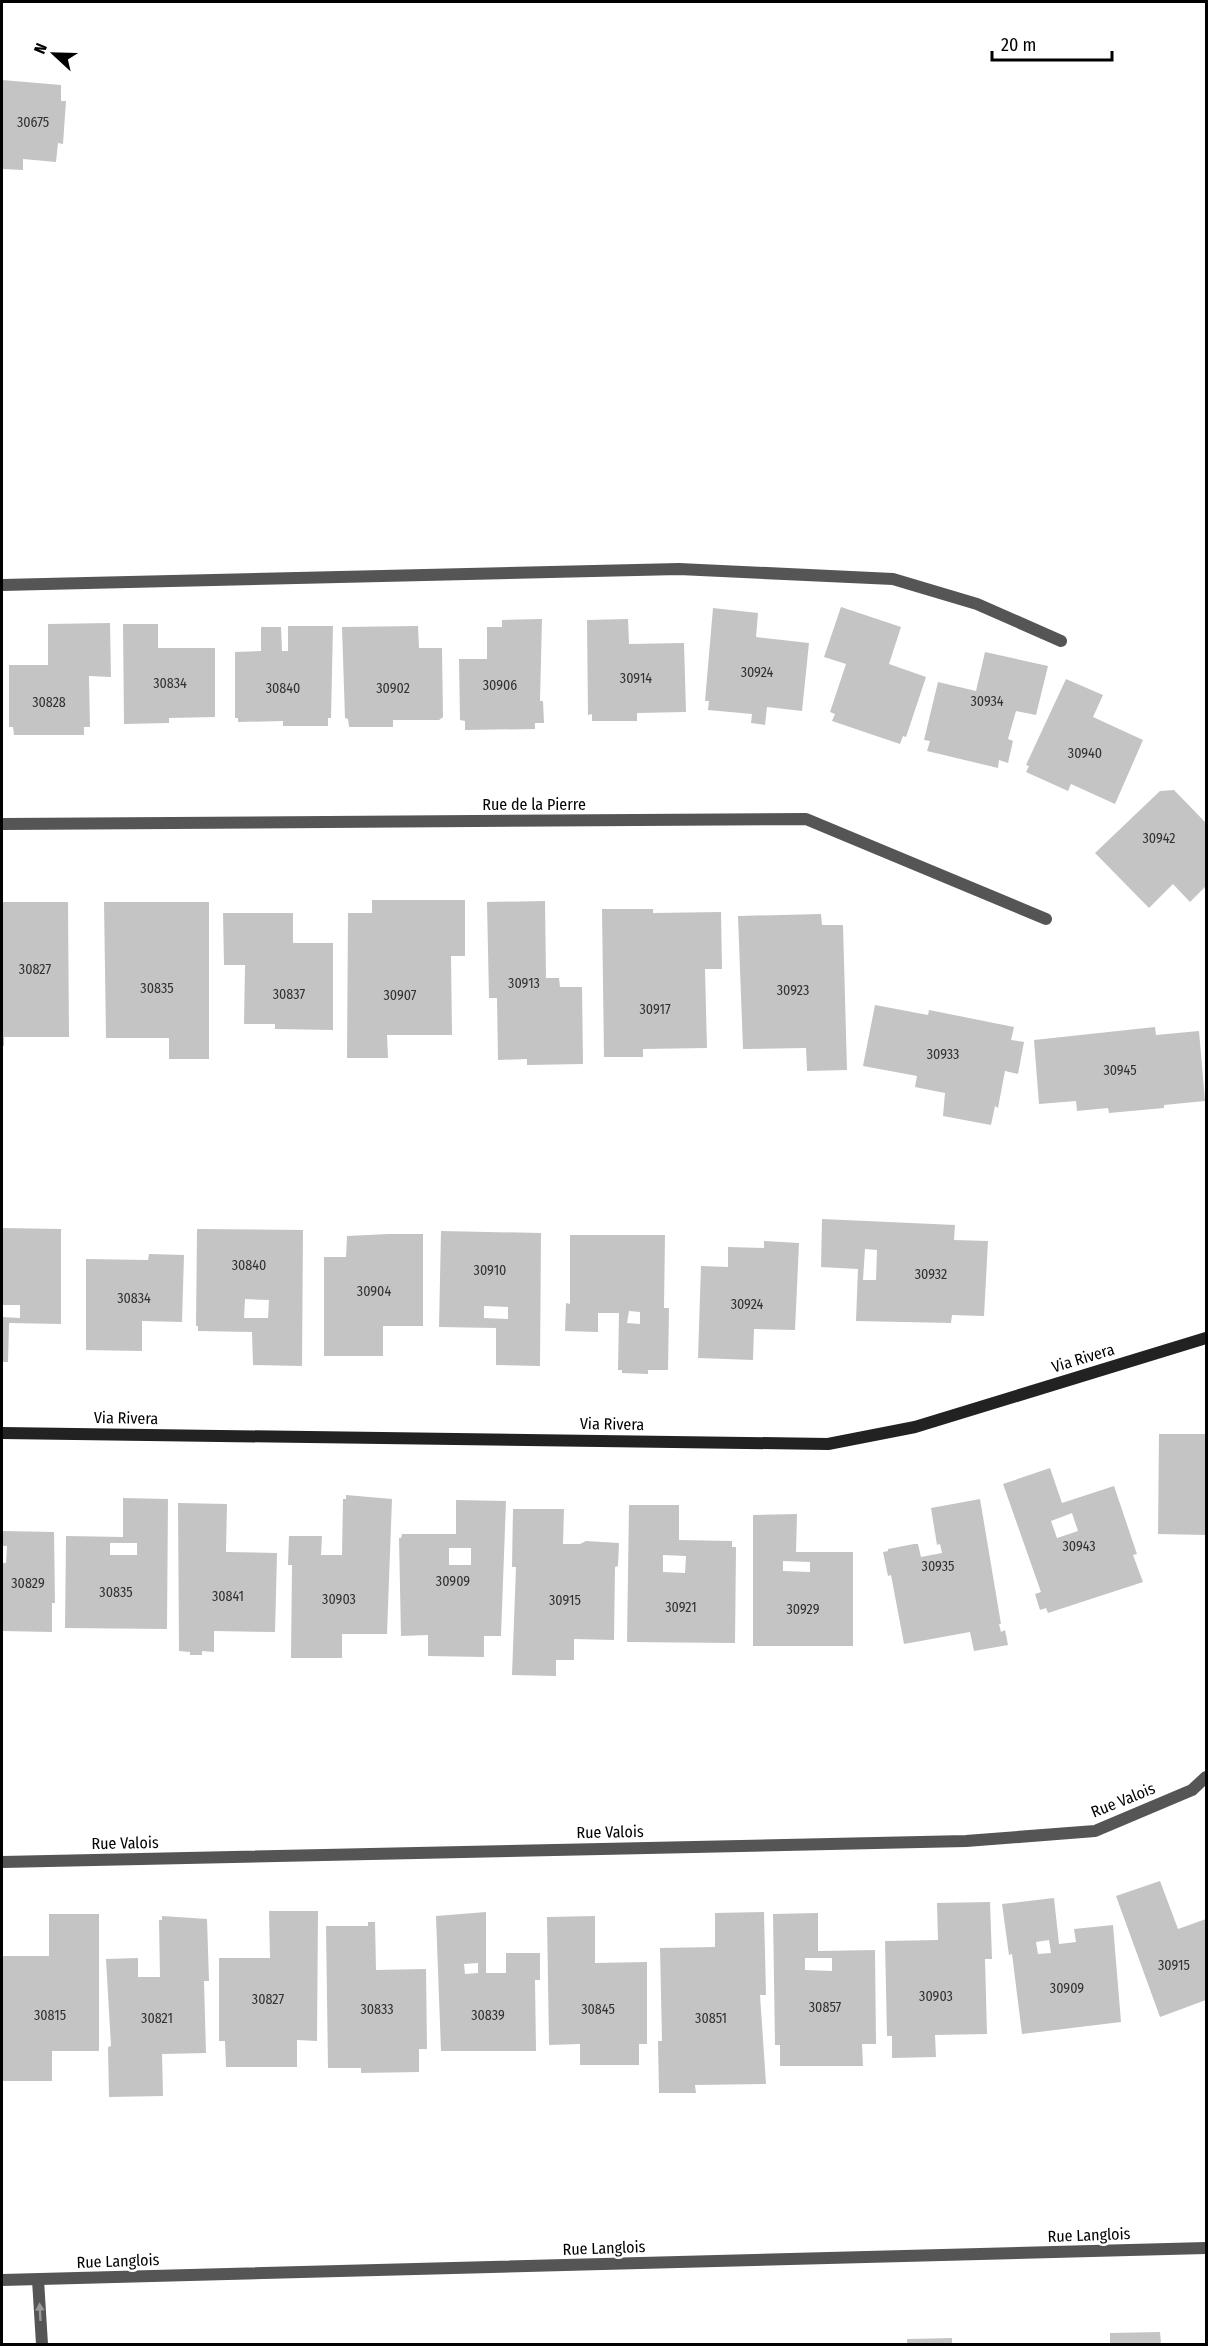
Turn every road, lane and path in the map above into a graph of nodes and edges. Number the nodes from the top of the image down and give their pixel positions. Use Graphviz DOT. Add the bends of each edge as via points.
graph roads {
  1 [pos="2,585"];
  2 [pos="1061,641"];
  3 [pos="2,824"];
  4 [pos="1046,919"];
  5 [pos="1206,1338"];
  6 [pos="2,1433"];
  7 [pos="1206,1777"];
  8 [pos="2,1862"];
  9 [pos="1206,2248"];
  10 [pos="2,2280"];
  11 [pos="38,2280"];
  12 [pos="42,2344"];
  1 -- 2 [label="street" via="679,569 893,579 977,604"];
  3 -- 4 [label="street, Rue de la Pierre" via="806,819"];
  5 -- 6 [label="street, Via Rivera" via="915,1427 828,1444"];
  7 -- 8 [label="street, Rue Valois" via="1192,1790 1095,1831 966,1841"];
  9 -- 11 [label="street, Rue Langlois"];
  10 -- 11 [label="street, Rue Langlois"];
  12 -- 11 [label="street, one-way"];
}
